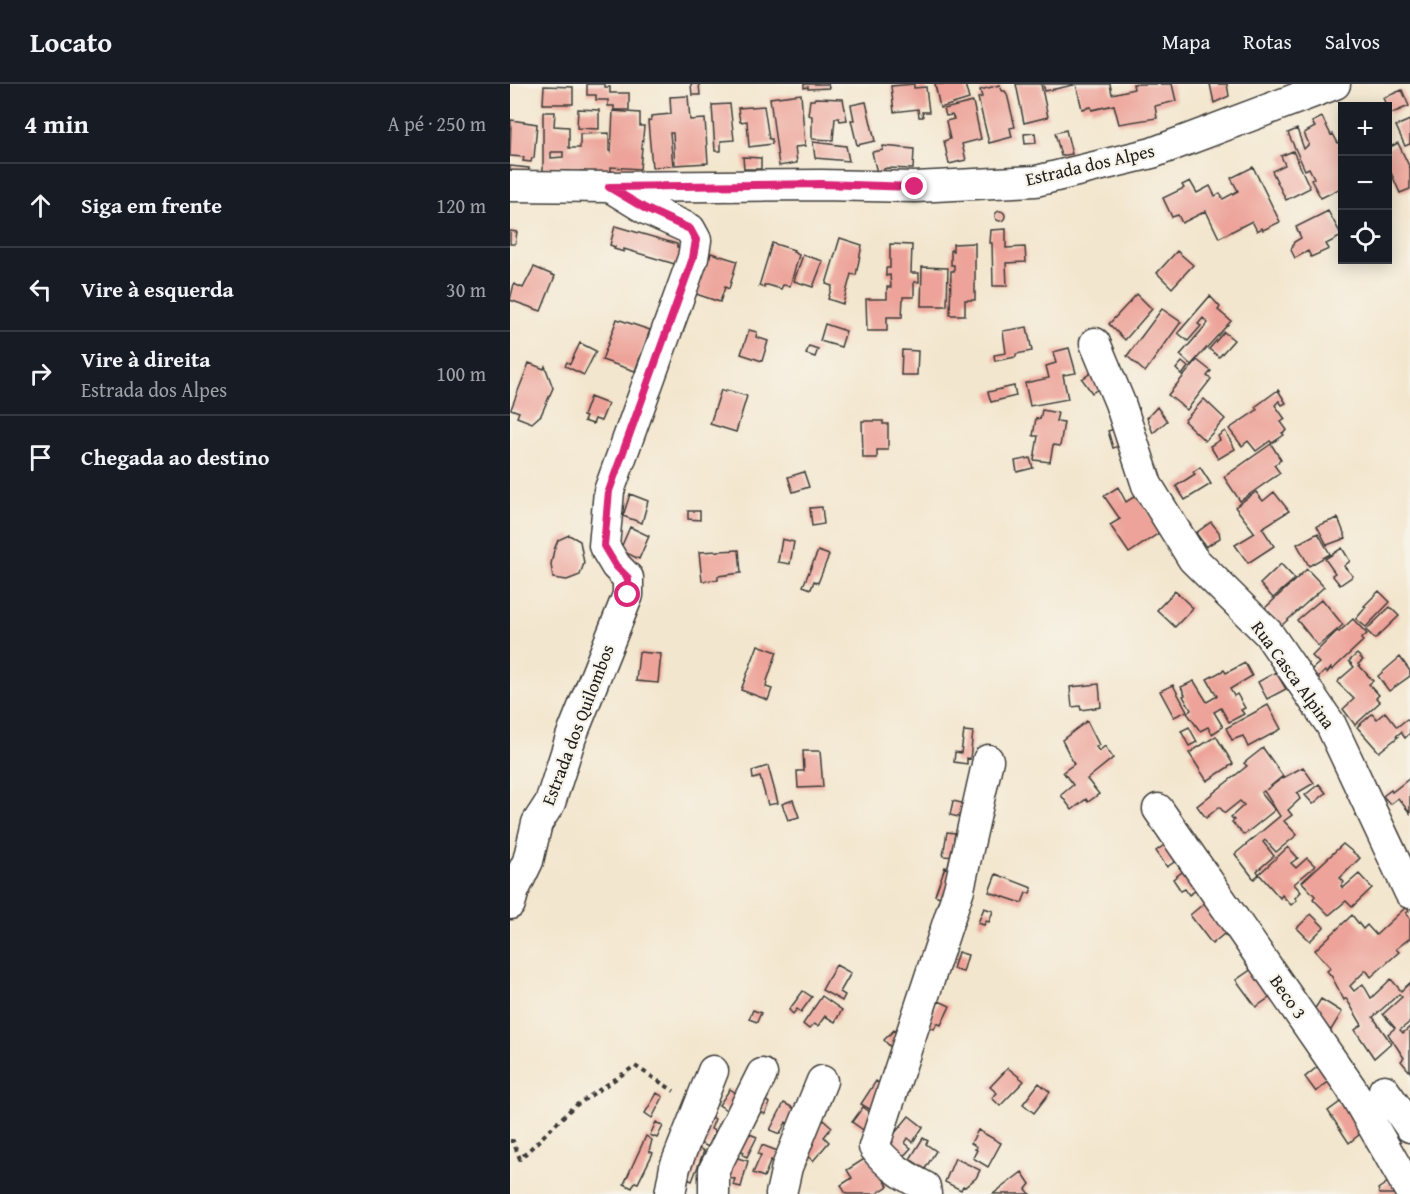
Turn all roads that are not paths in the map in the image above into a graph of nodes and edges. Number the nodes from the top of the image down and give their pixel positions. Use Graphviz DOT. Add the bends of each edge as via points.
graph roads {
  1 [pos="1335,84"];
  2 [pos="510,186"];
  3 [pos="609,187"];
  4 [pos="1095,343"];
  5 [pos="988,760"];
  6 [pos="1158,809"];
  7 [pos="1410,893"];
  8 [pos="510,904"];
  9 [pos="713,1071"];
  10 [pos="762,1074"];
  11 [pos="822,1081"];
  12 [pos="1384,1090"];
  13 [pos="1410,1127"];
  14 [pos="1410,1191"];
  15 [pos="926,1193"];
  16 [pos="670,1194"];
  17 [pos="714,1194"];
  18 [pos="781,1194"];
  1 -- 3 [label="street, Estrada dos Alpes" via="1152,153 1036,181 915,187"];
  2 -- 3 [label="street, Estrada dos Alpes"];
  3 -- 8 [label="street, Estrada dos Quilombos" via="690,229 696,240 693,258 609,491 604,546 628,578 628,595 571,737 550,803 537,823 528,861"];
  4 -- 7 [label="street, Rua Casca Alpina" via="1147,485 1193,559 1268,633 1331,725"];
  5 -- 15 [label="street" via="959,890 874,1148 895,1170 925,1187"];
  6 -- 14 [label="street, Beco 3" via="1351,1088"];
  9 -- 16 [label="street" via="675,1167"];
  10 -- 17 [label="street" via="714,1170"];
  11 -- 18 [label="street" via="787,1167"];
  12 -- 13 [label="street"];
}
